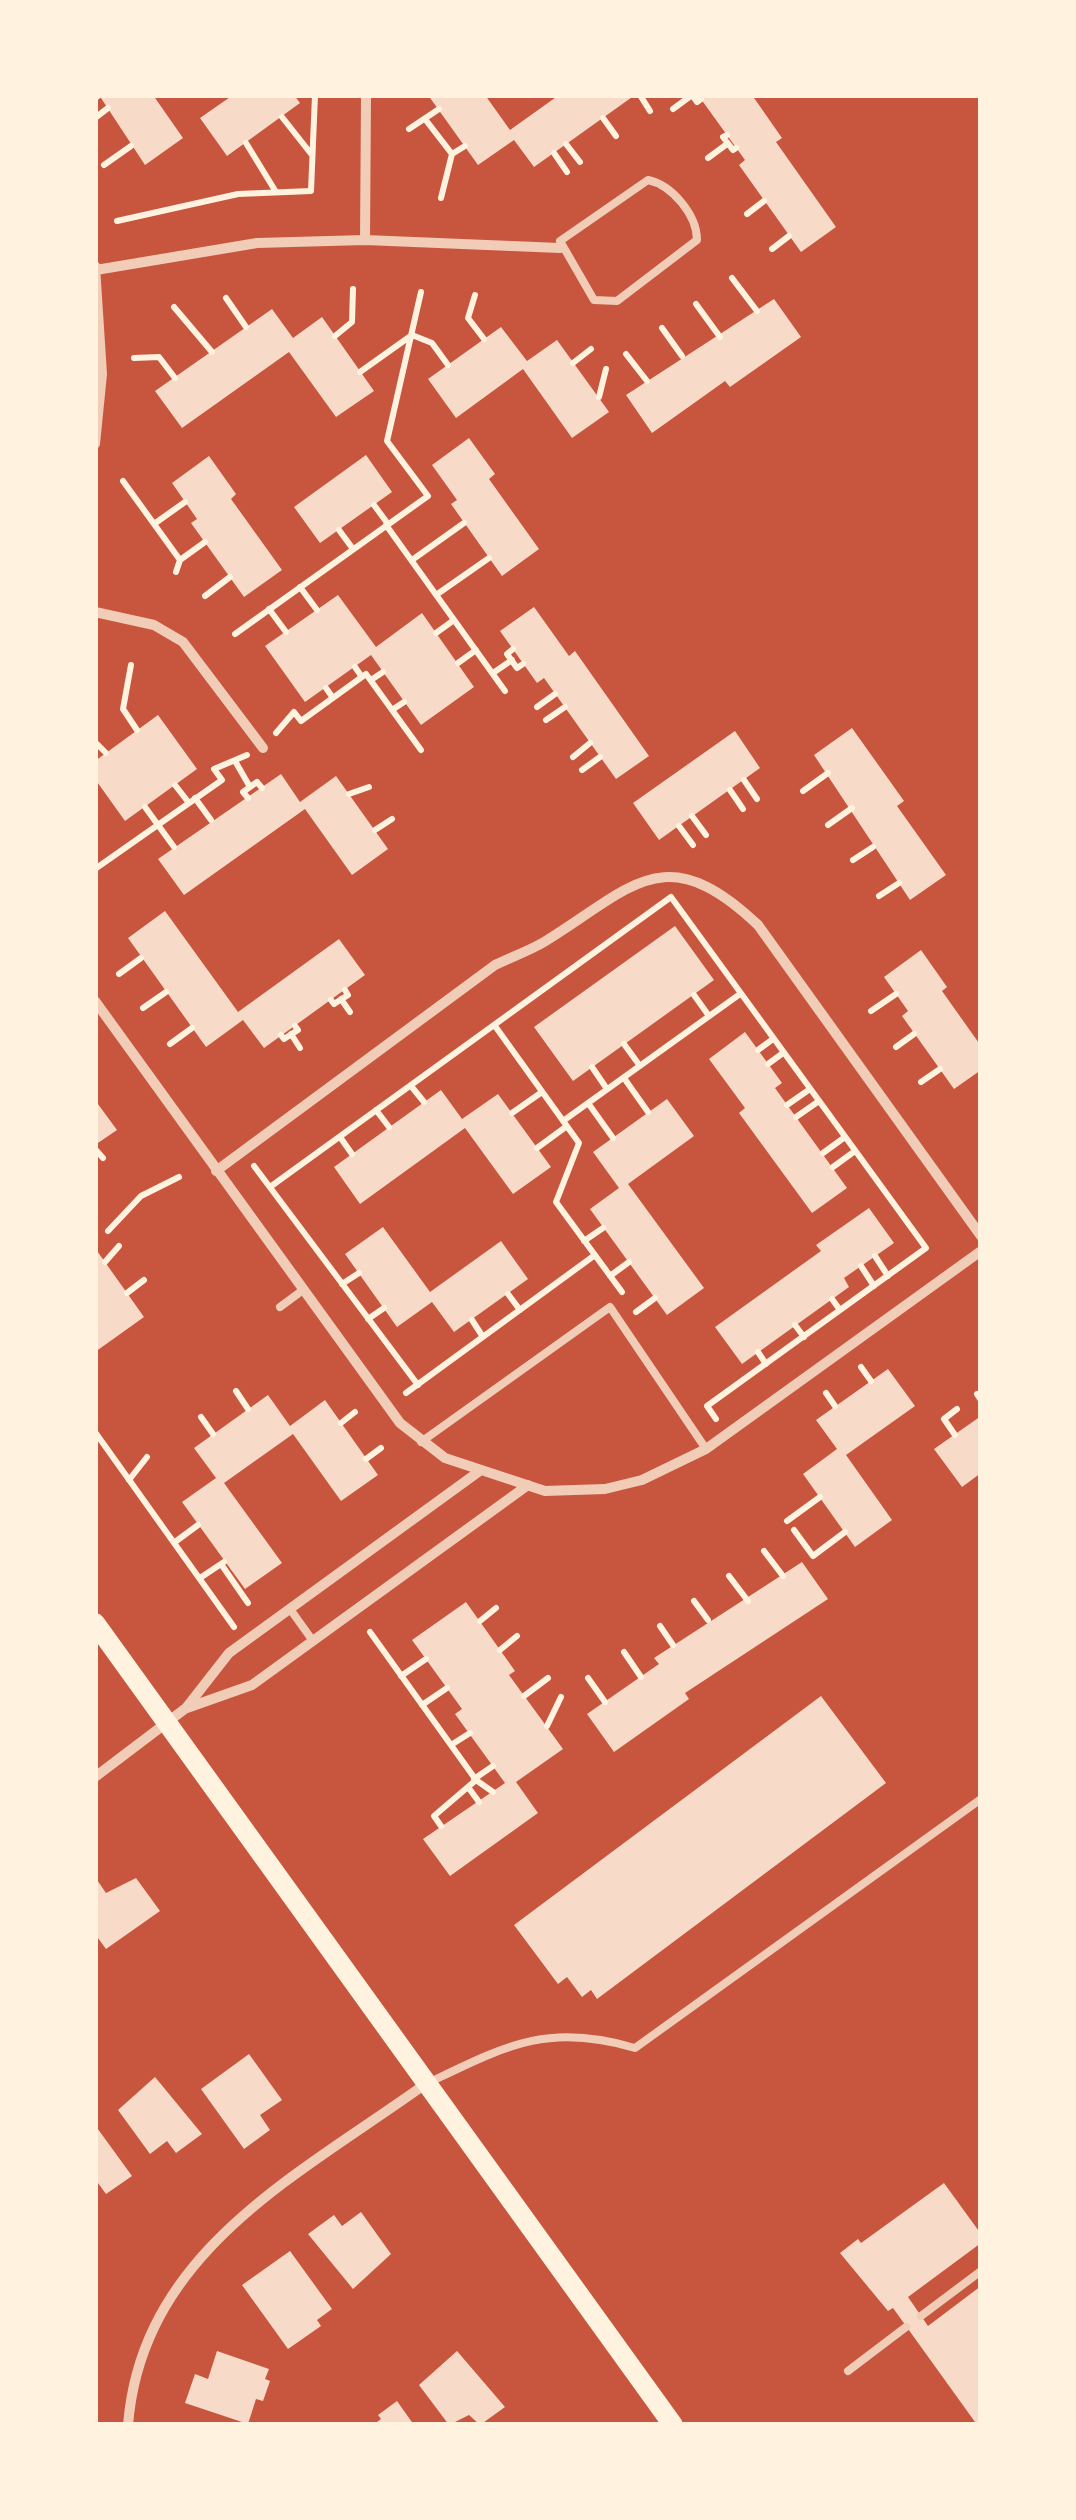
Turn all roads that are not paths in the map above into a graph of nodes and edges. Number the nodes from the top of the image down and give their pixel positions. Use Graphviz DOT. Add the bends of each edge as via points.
graph roads {
  1 [pos="366,95"];
  2 [pos="365,240"];
  3 [pos="560,248"];
  4 [pos="95,267"];
  5 [pos="95,444"];
  6 [pos="95,612"];
  7 [pos="264,748"];
  8 [pos="95,1001"];
  9 [pos="216,1170"];
  10 [pos="981,1236"];
  11 [pos="981,1252"];
  12 [pos="303,1290"];
  13 [pos="280,1307"];
  14 [pos="421,1442"];
  15 [pos="706,1449"];
  16 [pos="481,1470"];
  17 [pos="528,1485"];
  18 [pos="290,1609"];
  19 [pos="95,1623"];
  20 [pos="313,1641"];
  21 [pos="186,1708"];
  22 [pos="167,1724"];
  23 [pos="95,1777"];
  24 [pos="981,1798"];
  25 [pos="424,2085"];
  26 [pos="981,2272"];
  27 [pos="921,2316"];
  28 [pos="906,2327"];
  29 [pos="848,2371"];
  30 [pos="128,2425"];
  31 [pos="672,2425"];
  1 -- 2 [label="street"];
  2 -- 3 [label="street"];
  2 -- 4 [label="street" via="214,247"];
  3 -- 3 [label="lane" via="563,236 648,180 670,190 697,231 690,249 617,301 586,294"];
  4 -- 5 [label="street" via="102,374"];
  6 -- 7 [label="street" via="154,625 183,642"];
  8 -- 9 [label="street"];
  9 -- 10 [label="street" via="495,964 542,943 638,881 665,876 717,890 758,925"];
  9 -- 12 [label="street"];
  11 -- 15 [label="street"];
  12 -- 13 [label="lane"];
  12 -- 14 [label="street" via="381,1401"];
  14 -- 15 [label="lane" via="610,1307"];
  14 -- 16 [label="street"];
  15 -- 17 [label="street" via="605,1490"];
  16 -- 17 [label="street"];
  16 -- 18 [label="street"];
  17 -- 20 [label="street"];
  18 -- 20 [label="lane"];
  18 -- 21 [label="street" via="229,1653"];
  19 -- 22 [label="main road"];
  20 -- 21 [label="street" via="252,1685"];
  21 -- 22 [label="street"];
  22 -- 23 [label="street"];
  22 -- 25 [label="main road"];
  24 -- 25 [label="lane" via="634,2048 593,2036 510,2043"];
  25 -- 30 [label="street" via="246,2212 184,2273 146,2340"];
  25 -- 31 [label="main road"];
  26 -- 27 [label="lane"];
  28 -- 29 [label="lane"];
}
